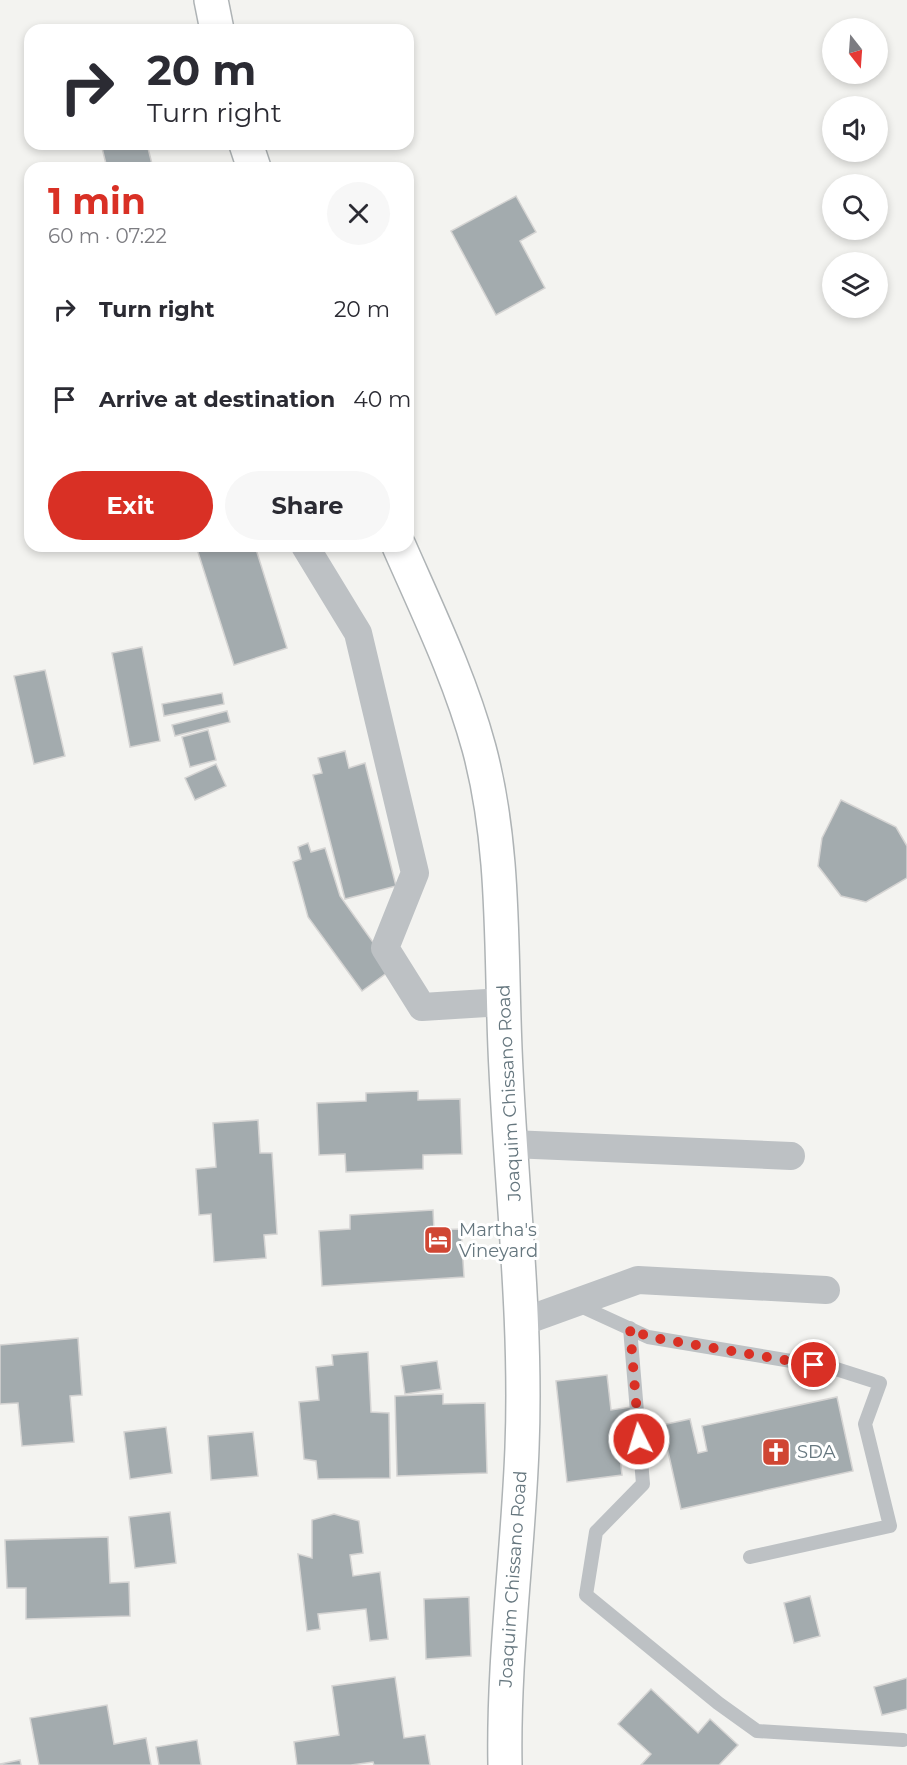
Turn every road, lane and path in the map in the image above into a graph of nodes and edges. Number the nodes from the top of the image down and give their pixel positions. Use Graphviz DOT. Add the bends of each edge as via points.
graph roads {
  1 [pos="211,0"];
  2 [pos="216,24"];
  3 [pos="309,552"];
  4 [pos="402,552"];
  5 [pos="503,1002"];
  6 [pos="511,1144"];
  7 [pos="791,1156"];
  8 [pos="826,1290"];
  9 [pos="574,1304"];
  10 [pos="522,1322"];
  11 [pos="630,1328"];
  12 [pos="750,1557"];
  13 [pos="903,1740"];
  14 [pos="505,1765"];
  1 -- 2 [label="highway"];
  3 -- 5 [label="street" via="358,633 415,873 385,948 422,1007"];
  4 -- 5 [label="highway, Joaquim Chissano Road" via="450,663 479,748 494,824"];
  5 -- 6 [label="highway, Joaquim Chissano Road"];
  6 -- 7 [label="street"];
  6 -- 10 [label="highway, Joaquim Chissano Road"];
  8 -- 9 [label="street" via="638,1280"];
  9 -- 10 [label="street"];
  9 -- 11 [label="lane"];
  10 -- 14 [label="highway, Joaquim Chissano Road" via="522,1448 504,1719"];
  11 -- 12 [label="lane" via="648,1337 833,1368 880,1383 865,1425 890,1526"];
  11 -- 13 [label="lane" via="643,1484 596,1532 586,1595 757,1731"];
}
